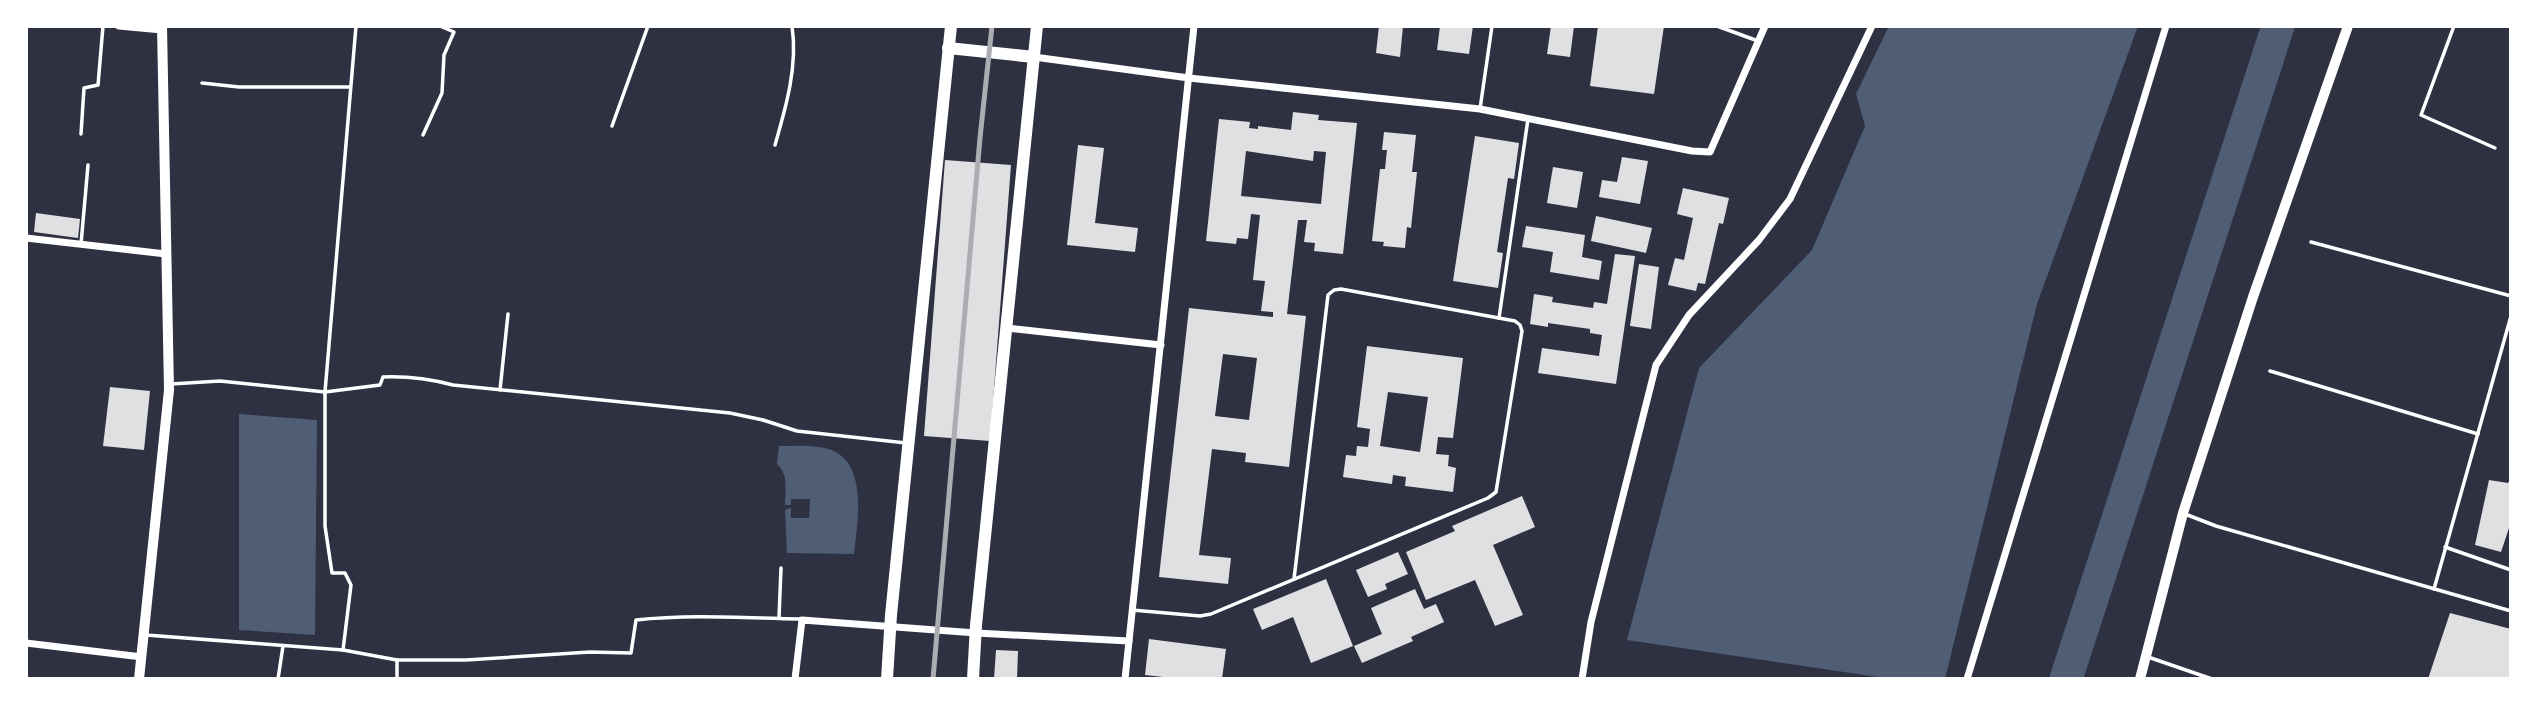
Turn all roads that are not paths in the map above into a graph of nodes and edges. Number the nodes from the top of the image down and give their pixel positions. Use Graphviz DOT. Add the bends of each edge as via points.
graph roads {
  1 [pos="103,26"];
  2 [pos="119,26"];
  3 [pos="355,26"];
  4 [pos="440,26"];
  5 [pos="648,26"];
  6 [pos="792,26"];
  7 [pos="951,26"];
  8 [pos="1037,26"];
  9 [pos="1194,26"];
  10 [pos="1492,26"];
  11 [pos="1717,26"];
  12 [pos="1765,26"];
  13 [pos="1872,26"];
  14 [pos="2166,26"];
  15 [pos="2348,26"];
  16 [pos="2454,26"];
  17 [pos="162,28"];
  18 [pos="1758,41"];
  19 [pos="948,48"];
  20 [pos="1034,57"];
  21 [pos="1189,78"];
  22 [pos="202,83"];
  23 [pos="349,87"];
  24 [pos="1480,109"];
  25 [pos="1528,117"];
  26 [pos="612,126"];
  27 [pos="81,134"];
  28 [pos="423,135"];
  29 [pos="775,145"];
  30 [pos="2495,148"];
  31 [pos="89,165"];
  32 [pos="26,238"];
  33 [pos="2311,242"];
  34 [pos="81,244"];
  35 [pos="166,254"];
  36 [pos="2511,296"];
  37 [pos="508,314"];
  38 [pos="2511,316"];
  39 [pos="1499,318"];
  40 [pos="1007,328"];
  41 [pos="1161,345"];
  42 [pos="2270,371"];
  43 [pos="169,384"];
  44 [pos="500,390"];
  45 [pos="325,392"];
  46 [pos="2478,434"];
  47 [pos="908,443"];
  48 [pos="2183,513"];
  49 [pos="2445,547"];
  50 [pos="781,568"];
  51 [pos="2511,570"];
  52 [pos="1294,579"];
  53 [pos="2434,589"];
  54 [pos="1132,610"];
  55 [pos="2511,611"];
  56 [pos="779,619"];
  57 [pos="802,620"];
  58 [pos="890,625"];
  59 [pos="976,633"];
  60 [pos="142,634"];
  61 [pos="1129,641"];
  62 [pos="26,643"];
  63 [pos="283,646"];
  64 [pos="343,650"];
  65 [pos="142,657"];
  66 [pos="2146,657"];
  67 [pos="397,660"];
  68 [pos="139,679"];
  69 [pos="278,679"];
  70 [pos="397,679"];
  71 [pos="794,679"];
  72 [pos="887,679"];
  73 [pos="973,679"];
  74 [pos="1125,679"];
  75 [pos="1582,679"];
  76 [pos="1967,679"];
  77 [pos="2140,679"];
  78 [pos="2212,679"];
  1 -- 27 [label="lane" via="98,85 84,88"];
  2 -- 17 [label="street"];
  3 -- 23 [label="lane"];
  4 -- 28 [label="lane" via="454,32 444,55 442,93"];
  5 -- 26 [label="lane"];
  6 -- 29 [label="lane" via="788,103"];
  7 -- 19 [label="highway"];
  8 -- 20 [label="highway"];
  9 -- 21 [label="street"];
  10 -- 24 [label="lane"];
  11 -- 18 [label="lane"];
  12 -- 18 [label="street"];
  13 -- 75 [label="street" via="1790,199 1759,240 1689,315 1656,365 1591,622"];
  14 -- 76 [label="street"];
  15 -- 48 [label="street"];
  16 -- 30 [label="lane" via="2421,115"];
  17 -- 35 [label="street"];
  18 -- 25 [label="street" via="1710,152"];
  19 -- 20 [label="highway"];
  19 -- 47 [label="highway"];
  20 -- 21 [label="street"];
  20 -- 40 [label="highway"];
  21 -- 24 [label="street"];
  21 -- 41 [label="street"];
  22 -- 23 [label="lane"];
  23 -- 45 [label="lane"];
  24 -- 25 [label="street"];
  25 -- 39 [label="lane"];
  31 -- 34 [label="lane"];
  32 -- 34 [label="street"];
  33 -- 36 [label="lane"];
  34 -- 35 [label="street"];
  35 -- 43 [label="street"];
  37 -- 44 [label="lane"];
  38 -- 46 [label="lane"];
  39 -- 52 [label="lane" via="1515,321 1522,331 1496,492"];
  39 -- 52 [label="lane" via="1340,289 1328,295"];
  40 -- 41 [label="street"];
  40 -- 59 [label="highway"];
  41 -- 54 [label="street"];
  42 -- 46 [label="lane"];
  43 -- 45 [label="lane" via="220,381"];
  43 -- 60 [label="street"];
  44 -- 45 [label="lane" via="402,376 383,377 380,385"];
  44 -- 47 [label="lane" via="730,413 797,431"];
  45 -- 64 [label="lane" via="325,526 332,573 345,573 351,585"];
  46 -- 49 [label="lane"];
  47 -- 58 [label="highway"];
  48 -- 53 [label="lane"];
  48 -- 66 [label="street"];
  49 -- 51 [label="lane"];
  49 -- 53 [label="lane"];
  50 -- 56 [label="lane"];
  52 -- 54 [label="lane" via="1200,617"];
  53 -- 55 [label="lane"];
  54 -- 61 [label="street"];
  56 -- 57 [label="lane"];
  56 -- 67 [label="lane" via="671,616 636,620 632,653"];
  57 -- 58 [label="street"];
  57 -- 71 [label="street"];
  58 -- 59 [label="street"];
  58 -- 72 [label="highway"];
  59 -- 61 [label="street"];
  59 -- 73 [label="highway"];
  60 -- 63 [label="lane"];
  60 -- 65 [label="street"];
  61 -- 74 [label="street"];
  62 -- 65 [label="street"];
  63 -- 64 [label="lane"];
  63 -- 69 [label="lane"];
  64 -- 67 [label="lane"];
  65 -- 68 [label="street"];
  66 -- 77 [label="street"];
  66 -- 78 [label="lane"];
  67 -- 70 [label="lane"];
}
